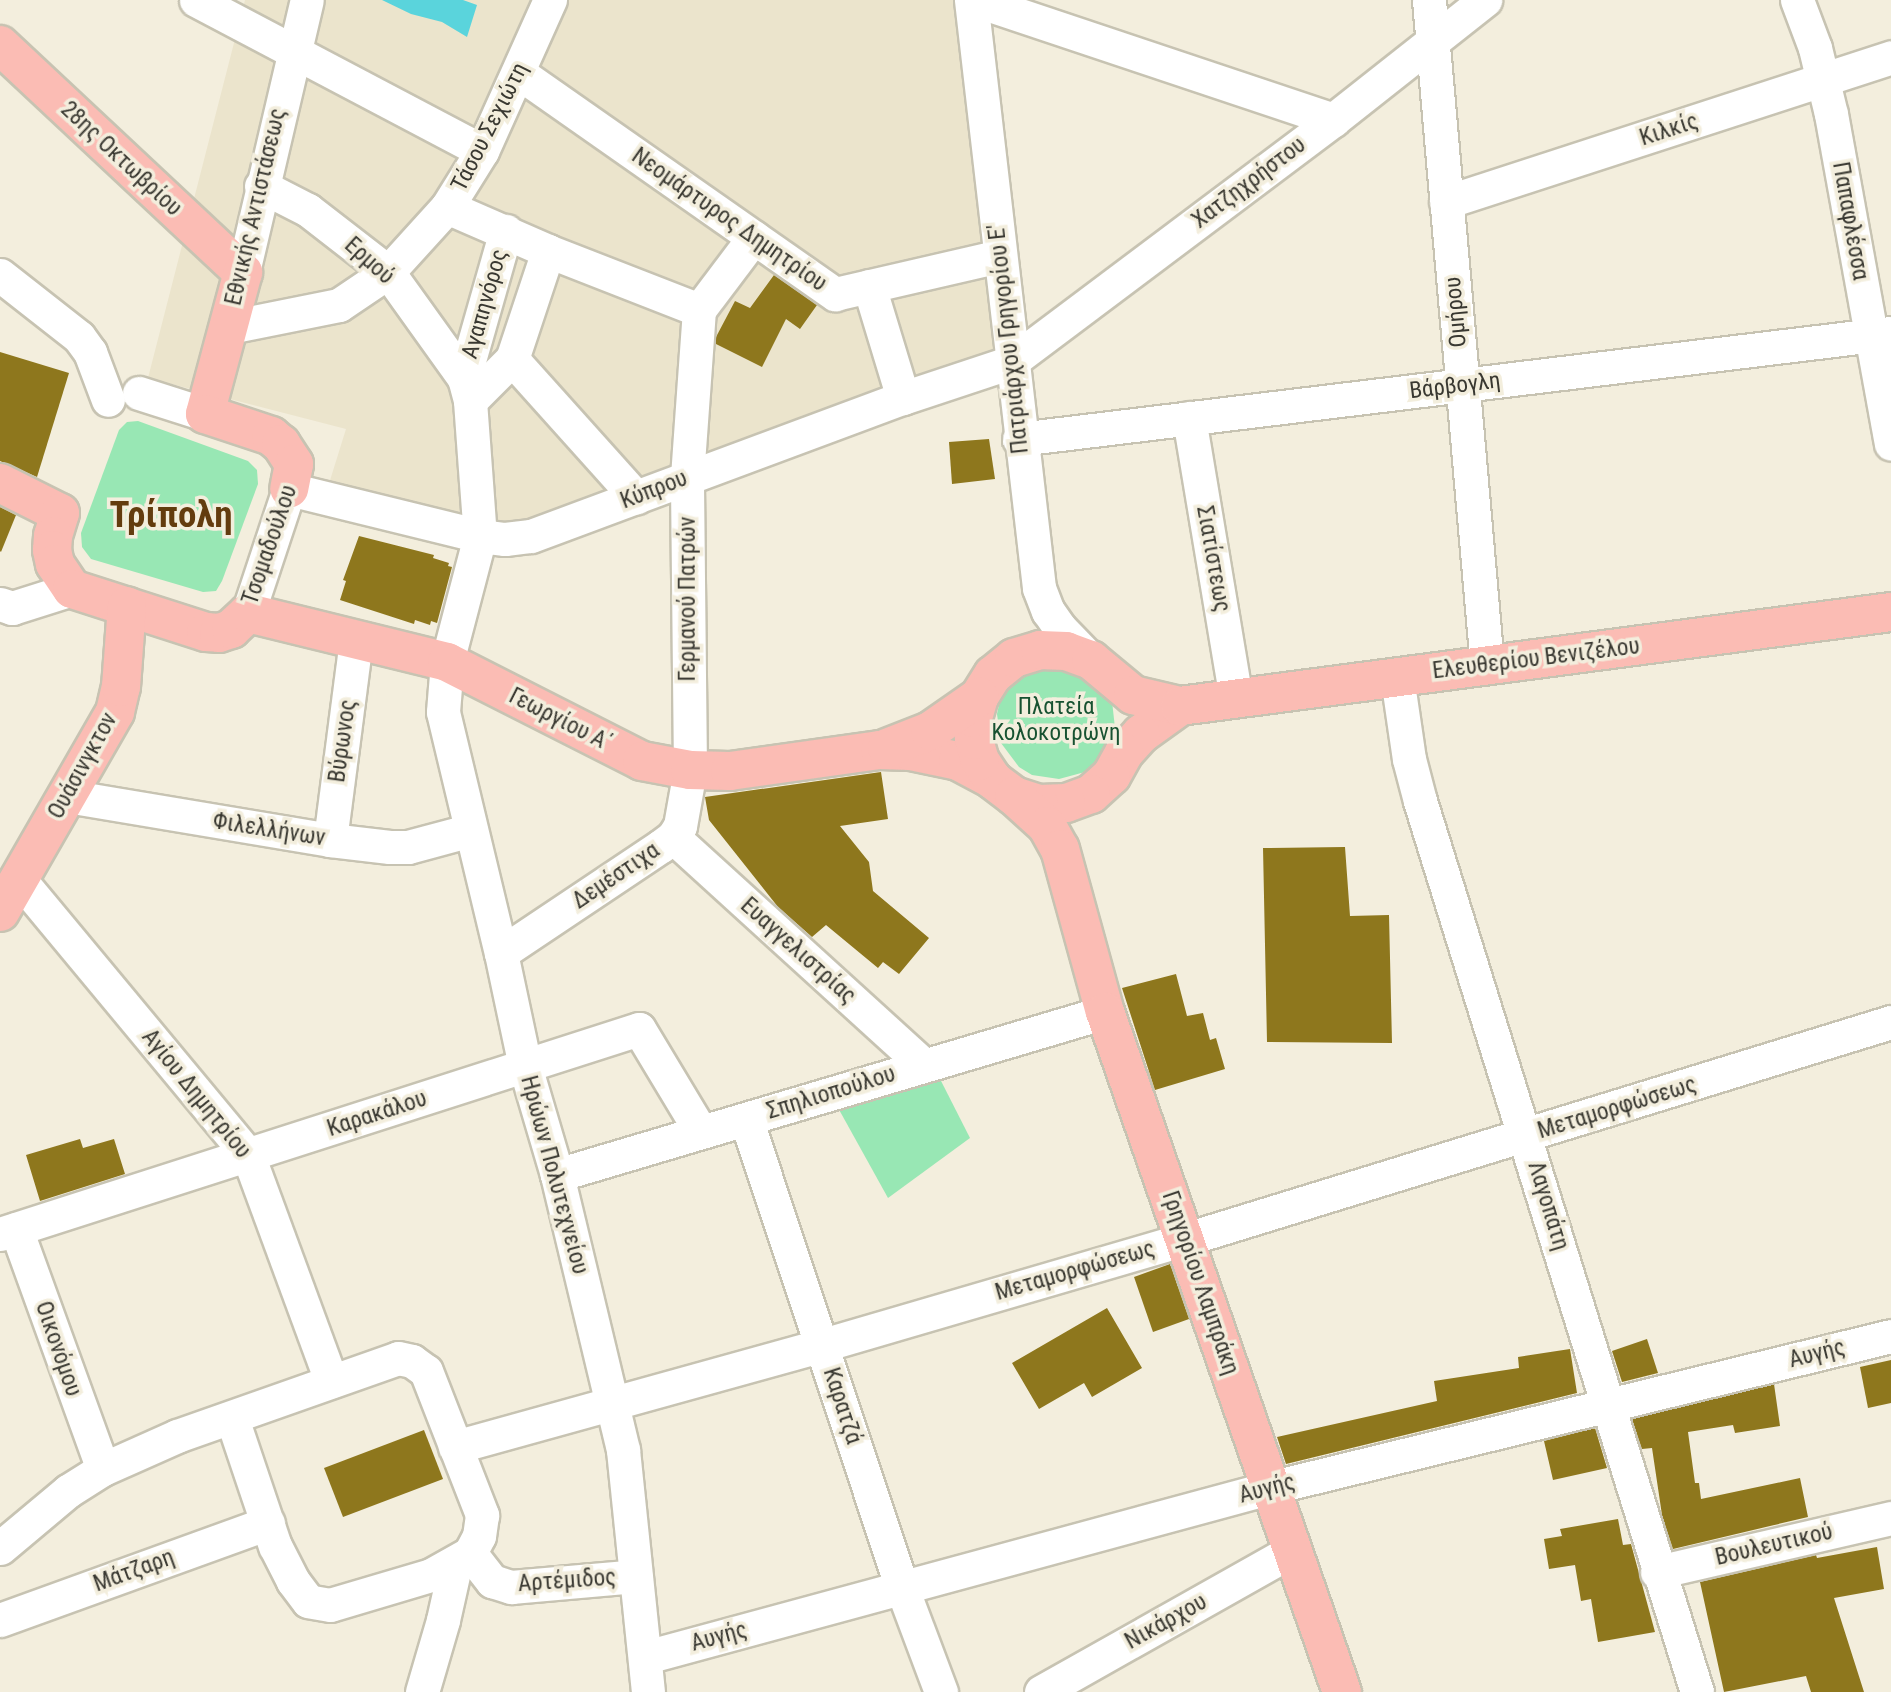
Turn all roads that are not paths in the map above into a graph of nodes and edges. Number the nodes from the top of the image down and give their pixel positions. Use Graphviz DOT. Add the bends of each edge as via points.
graph roads {
  1 [pos="196,0"];
  2 [pos="307,0"];
  3 [pos="550,0"];
  4 [pos="973,0"];
  5 [pos="1429,0"];
  6 [pos="1485,0"];
  7 [pos="1797,0"];
  8 [pos="1433,43"];
  9 [pos="0,45"];
  10 [pos="292,52"];
  11 [pos="1891,57"];
  12 [pos="519,73"];
  13 [pos="1824,80"];
  14 [pos="1333,120"];
  15 [pos="482,151"];
  16 [pos="261,186"];
  17 [pos="1446,202"];
  18 [pos="447,207"];
  19 [pos="506,231"];
  20 [pos="754,237"];
  21 [pos="548,251"];
  22 [pos="999,256"];
  23 [pos="243,272"];
  24 [pos="388,272"];
  25 [pos="0,275"];
  26 [pos="869,286"];
  27 [pos="699,310"];
  28 [pos="229,327"];
  29 [pos="1881,334"];
  30 [pos="512,359"];
  31 [pos="1011,362"];
  32 [pos="1462,385"];
  33 [pos="467,389"];
  34 [pos="904,398"];
  35 [pos="205,414"];
  36 [pos="1189,418"];
  37 [pos="1019,439"];
  38 [pos="1891,444"];
  39 [pos="687,477"];
  40 [pos="0,483"];
  41 [pos="289,489"];
  42 [pos="636,497"];
  43 [pos="480,536"];
  44 [pos="72,589"];
  45 [pos="127,606"];
  46 [pos="4,611"];
  47 [pos="1891,612"];
  48 [pos="248,613"];
  49 [pos="356,641"];
  50 [pos="447,662"];
  51 [pos="1487,666"];
  52 [pos="1101,669"];
  53 [pos="1397,677"];
  54 [pos="979,697"];
  55 [pos="1236,699"];
  56 [pos="1180,706"];
  57 [pos="880,750"];
  58 [pos="1124,753"];
  59 [pos="690,770"];
  60 [pos="1004,788"];
  61 [pos="1091,794"];
  62 [pos="67,796"];
  63 [pos="471,830"];
  64 [pos="673,837"];
  65 [pos="330,840"];
  66 [pos="9,867"];
  67 [pos="1068,870"];
  68 [pos="0,912"];
  69 [pos="502,953"];
  70 [pos="1105,1012"];
  71 [pos="1891,1022"];
  72 [pos="924,1065"];
  73 [pos="525,1066"];
  74 [pos="746,1119"];
  75 [pos="701,1132"];
  76 [pos="1526,1136"];
  77 [pos="248,1155"];
  78 [pos="557,1175"];
  79 [pos="8,1231"];
  80 [pos="1186,1239"];
  81 [pos="1891,1336"];
  82 [pos="822,1345"];
  83 [pos="331,1381"];
  84 [pos="611,1405"];
  85 [pos="1609,1405"];
  86 [pos="232,1418"];
  87 [pos="455,1447"];
  88 [pos="103,1469"];
  89 [pos="1269,1488"];
  90 [pos="1891,1518"];
  91 [pos="268,1523"];
  92 [pos="0,1548"];
  93 [pos="1291,1551"];
  94 [pos="463,1557"];
  95 [pos="1657,1572"];
  96 [pos="636,1576"];
  97 [pos="902,1588"];
  98 [pos="0,1620"];
  99 [pos="646,1657"];
  100 [pos="422,1692"];
  101 [pos="648,1692"];
  102 [pos="941,1692"];
  103 [pos="1041,1692"];
  104 [pos="1342,1692"];
  105 [pos="1697,1692"];
  1 -- 10 [label="street"];
  2 -- 10 [label="street, Εθνικής Αντιστάσεως"];
  3 -- 12 [label="street, Τάσου Σεχιώτη"];
  4 -- 14 [label="street"];
  4 -- 22 [label="street, Πατριάρχου Γρηγορίου Ε'"];
  5 -- 8 [label="street, Ομήρου"];
  6 -- 8 [label="street, Χατζηχρήστου"];
  7 -- 13 [label="street, Παπαφλέσσα"];
  8 -- 14 [label="street, Χατζηχρήστου"];
  8 -- 17 [label="street, Ομήρου"];
  9 -- 23 [label="main road, 28ης Οκτωβρίου"];
  10 -- 15 [label="street"];
  10 -- 16 [label="street, Εθνικής Αντιστάσεως"];
  11 -- 13 [label="street, Κιλκίς"];
  12 -- 15 [label="street, Τάσου Σεχιώτη"];
  12 -- 20 [label="street, Νεομάρτυρος Δημητρίου"];
  13 -- 17 [label="street, Κιλκίς"];
  13 -- 29 [label="street, Παπαφλέσσα"];
  14 -- 31 [label="street, Χατζηχρήστου"];
  15 -- 18 [label="street, Τάσου Σεχιώτη"];
  16 -- 23 [label="street, Εθνικής Αντιστάσεως"];
  16 -- 24 [label="street, Ερμού" via="309,210"];
  17 -- 32 [label="street, Ομήρου"];
  18 -- 19 [label="street"];
  18 -- 24 [label="street, Τάσου Σεχιώτη"];
  19 -- 21 [label="street"];
  19 -- 33 [label="street, Αγαπηνόρος"];
  20 -- 26 [label="street, Νεομάρτυρος Δημητρίου" via="835,294"];
  20 -- 27 [label="street"];
  21 -- 27 [label="street"];
  21 -- 30 [label="street"];
  22 -- 26 [label="street, Νεομάρτυρος Δημητρίου"];
  22 -- 31 [label="street, Πατριάρχου Γρηγορίου Ε'"];
  23 -- 28 [label="main road, Εθνικής Αντιστάσεως"];
  24 -- 28 [label="street, Τάσου Σεχιώτη" via="339,305"];
  24 -- 33 [label="street, Ερμού"];
  25 -- 35 [label="street, Τσομαδούλου" via="79,337 123,396"];
  26 -- 34 [label="street"];
  27 -- 39 [label="street, Γερμανού Πατρών"];
  28 -- 35 [label="main road, Εθνικής Αντιστάσεως"];
  29 -- 32 [label="street, Βάρβογλη"];
  29 -- 38 [label="street, Παπαφλέσσα"];
  30 -- 33 [label="street"];
  30 -- 42 [label="street"];
  31 -- 34 [label="street, Κύπρου"];
  31 -- 37 [label="street, Πατριάρχου Γρηγορίου Ε'"];
  32 -- 36 [label="street, Βάρβογλη"];
  32 -- 51 [label="street, Ομήρου"];
  33 -- 43 [label="street"];
  34 -- 39 [label="street, Κύπρου"];
  35 -- 41 [label="main road, Τσομαδούλου" via="271,436 281,444 293,464"];
  36 -- 37 [label="street, Βάρβογλη"];
  36 -- 55 [label="street, Σιατίστεως"];
  37 -- 52 [label="street, Πατριάρχου Γρηγορίου Ε'" via="1039,588 1060,628"];
  39 -- 42 [label="street, Κύπρου"];
  39 -- 59 [label="street, Γερμανού Πατρών"];
  40 -- 44 [label="main road" via="60,513 52,550 55,564"];
  41 -- 43 [label="street, Κύπρου"];
  41 -- 48 [label="street, Τσομαδούλου"];
  42 -- 43 [label="street, Κύπρου" via="531,536"];
  43 -- 50 [label="street"];
  44 -- 45 [label="main road, Τσομαδούλου"];
  44 -- 46 [label="street"];
  45 -- 48 [label="main road, Τσομαδούλου" via="219,633 231,629"];
  45 -- 62 [label="main road, Ουάσινγκτον" via="115,712"];
  47 -- 51 [label="main road, Ελευθερίου Βενιζέλου"];
  48 -- 49 [label="main road, Γεωργίου Α΄"];
  49 -- 50 [label="main road, Γεωργίου Α΄"];
  49 -- 65 [label="street, Βύρωνος"];
  50 -- 59 [label="main road, Γεωργίου Α΄" via="642,761"];
  50 -- 63 [label="street, Ηρώων Πολυτεχνείου" via="443,712"];
  51 -- 53 [label="main road, Ελευθερίου Βενιζέλου"];
  52 -- 54 [label="main road" via="1066,651 1040,650 1014,658 993,675"];
  52 -- 56 [label="main road" via="1133,695"];
  52 -- 58 [label="main road" via="1125,701 1129,727"];
  53 -- 55 [label="main road, Ελευθερίου Βενιζέλου"];
  53 -- 76 [label="street, Λαγοπάτη" via="1414,780"];
  54 -- 57 [label="main road, Γεωργίου Α΄" via="930,731"];
  54 -- 60 [label="main road" via="974,740 980,761"];
  55 -- 56 [label="main road, Ελευθερίου Βενιζέλου"];
  56 -- 58 [label="main road" via="1141,734"];
  57 -- 59 [label="main road, Γεωργίου Α΄" via="730,771"];
  57 -- 60 [label="main road, Γεωργίου Α΄" via="942,757"];
  58 -- 61 [label="main road" via="1111,776"];
  59 -- 64 [label="street, Δεμέστιχα" via="684,815"];
  60 -- 61 [label="main road" via="1039,804 1066,803"];
  60 -- 67 [label="main road, Γρηγορίου Λαμπράκη" via="1046,826"];
  61 -- 67 [label="main road, Γρηγορίου Λαμπράκη" via="1076,823"];
  62 -- 65 [label="street, Φιλελλήνων"];
  62 -- 66 [label="main road, Ουάσινγκτον"];
  63 -- 65 [label="street, Φιλελλήνων" via="408,847"];
  63 -- 69 [label="street, Ηρώων Πολυτεχνείου"];
  64 -- 69 [label="street, Δεμέστιχα"];
  64 -- 72 [label="street, Ευαγγελιστρίας"];
  66 -- 68 [label="main road, Ουάσινγκτον"];
  66 -- 77 [label="street, Αγίου Δημητρίου"];
  67 -- 70 [label="main road, Γρηγορίου Λαμπράκη"];
  69 -- 73 [label="street, Ηρώων Πολυτεχνείου"];
  70 -- 72 [label="street, Σπηλιοπούλου"];
  70 -- 80 [label="main road, Γρηγορίου Λαμπράκη"];
  71 -- 76 [label="street, Μεταμορφώσεως"];
  72 -- 74 [label="street, Σπηλιοπούλου"];
  73 -- 75 [label="street, Καρακάλου" via="639,1029"];
  73 -- 77 [label="street, Καρακάλου"];
  73 -- 78 [label="street, Ηρώων Πολυτεχνείου"];
  74 -- 75 [label="street, Σπηλιοπούλου"];
  74 -- 82 [label="street, Καρατζά"];
  75 -- 78 [label="street, Σπηλιοπούλου"];
  76 -- 80 [label="street, Μεταμορφώσεως"];
  76 -- 85 [label="street, Λαγοπάτη"];
  77 -- 79 [label="street, Καρακάλου"];
  77 -- 83 [label="street, Αγίου Δημητρίου"];
  78 -- 84 [label="street, Ηρώων Πολυτεχνείου"];
  79 -- 88 [label="street, Οικονόμου"];
  80 -- 82 [label="street, Μεταμορφώσεως"];
  80 -- 89 [label="main road, Γρηγορίου Λαμπράκη"];
  81 -- 85 [label="street, Αυγής"];
  82 -- 84 [label="street, Μεταμορφώσεως"];
  82 -- 97 [label="street, Καρατζά"];
  83 -- 86 [label="street"];
  83 -- 87 [label="street" via="398,1358 412,1361 426,1371"];
  84 -- 87 [label="street, Μεταμορφώσεως"];
  84 -- 96 [label="street, Ηρώων Πολυτεχνείου" via="622,1450"];
  85 -- 89 [label="street, Αυγής"];
  85 -- 95 [label="street, Λαγοπάτη"];
  86 -- 88 [label="street"];
  86 -- 91 [label="street"];
  87 -- 94 [label="street" via="482,1515 480,1536"];
  88 -- 92 [label="street"];
  89 -- 93 [label="main road, Γρηγορίου Λαμπράκη"];
  89 -- 97 [label="street, Αυγής"];
  90 -- 95 [label="street, Βουλευτικού"];
  91 -- 94 [label="street" via="275,1546 308,1601 330,1605 431,1575"];
  91 -- 98 [label="street, Μάτζαρη"];
  93 -- 103 [label="street, Νικάρχου"];
  93 -- 104 [label="main road, Γρηγορίου Λαμπράκη"];
  94 -- 96 [label="street, Αρτέμιδος" via="492,1581 511,1587"];
  94 -- 100 [label="street"];
  95 -- 105 [label="street, Λαγοπάτη"];
  96 -- 99 [label="street, Ηρώων Πολυτεχνείου"];
  97 -- 99 [label="street, Αυγής"];
  97 -- 102 [label="street, Καρατζά"];
  99 -- 101 [label="street, Ηρώων Πολυτεχνείου"];
}
